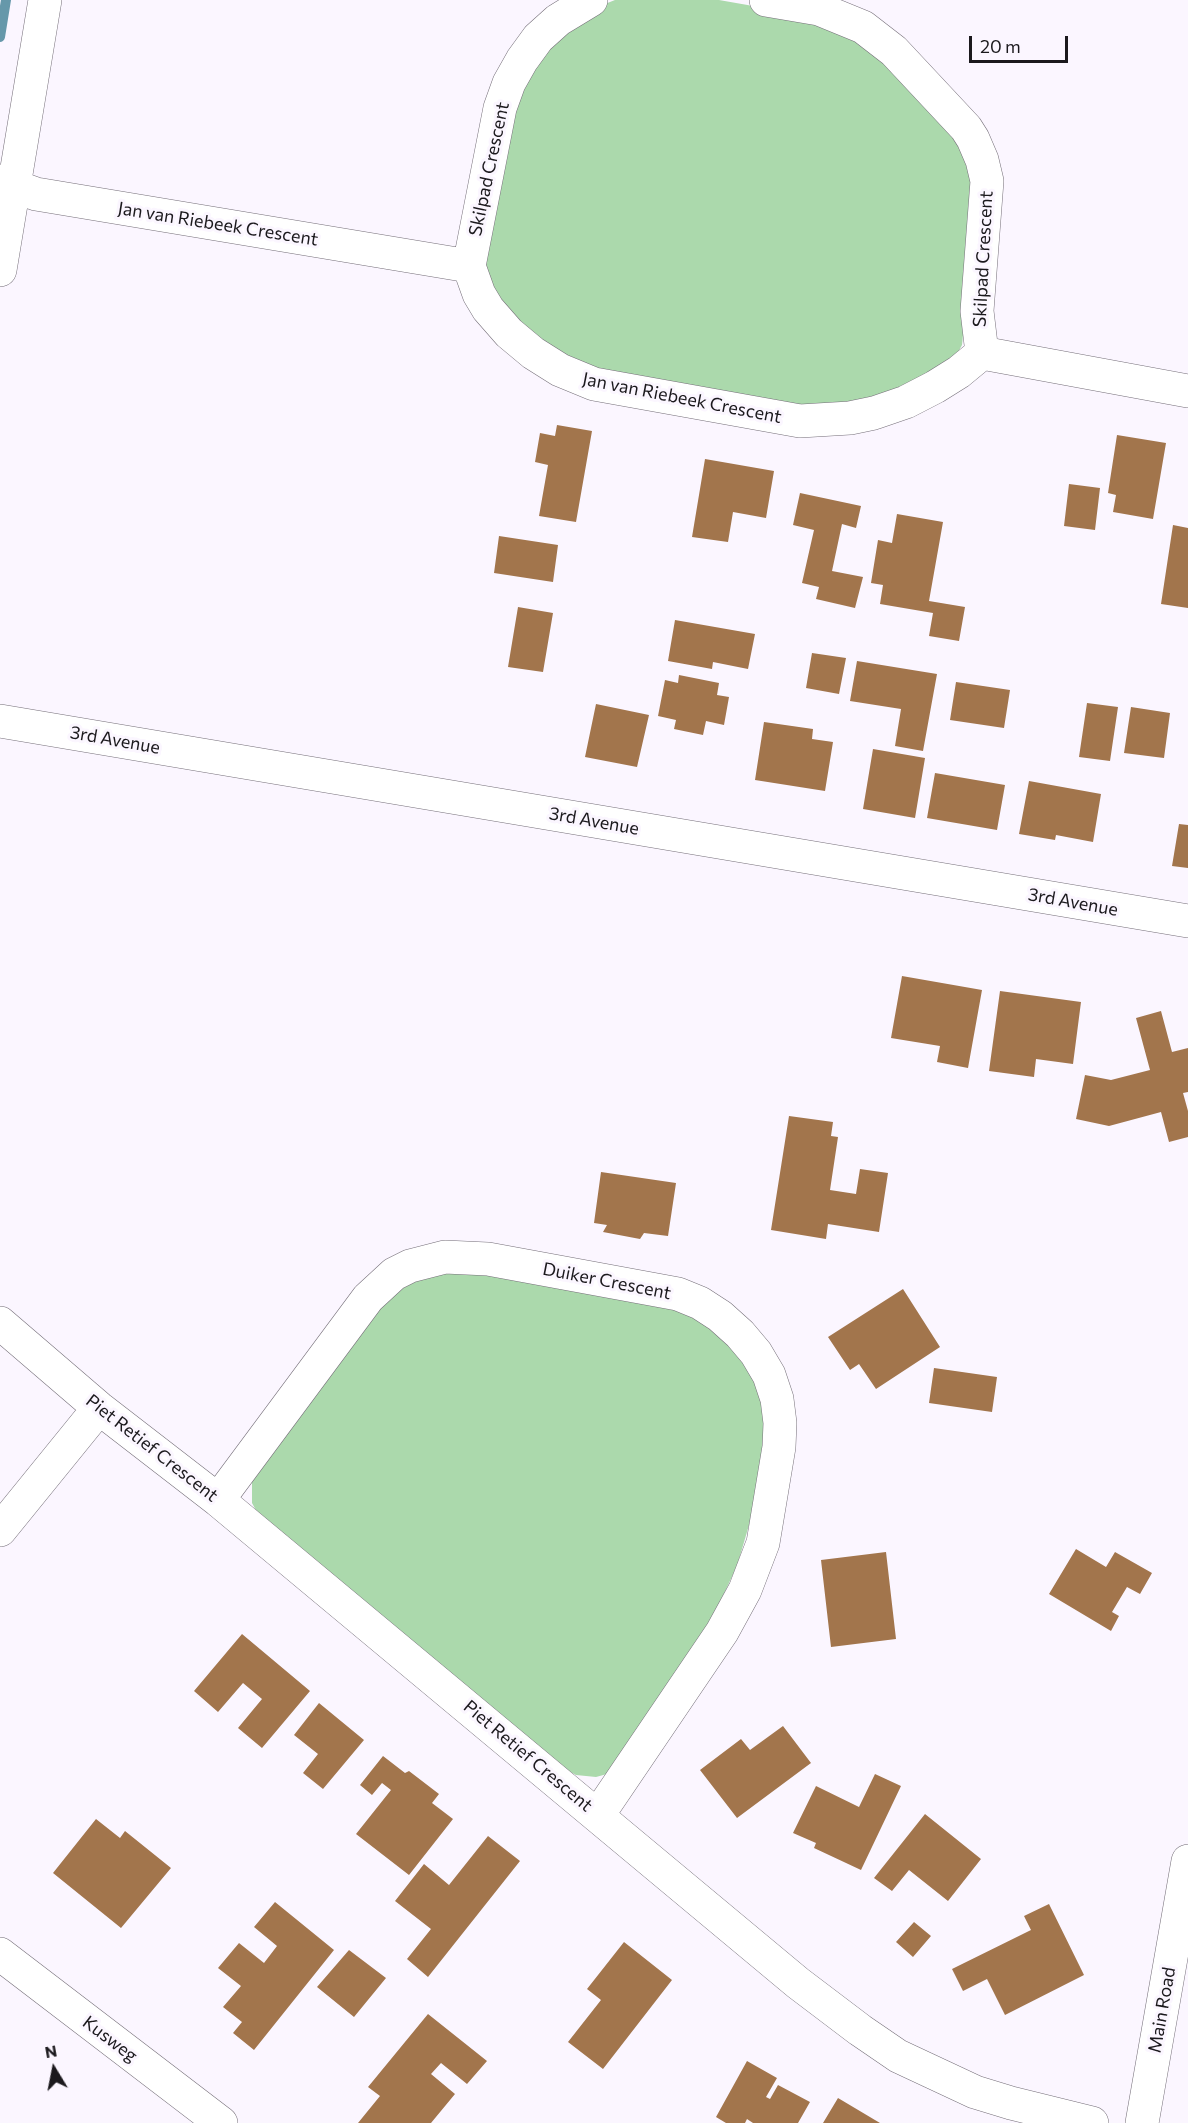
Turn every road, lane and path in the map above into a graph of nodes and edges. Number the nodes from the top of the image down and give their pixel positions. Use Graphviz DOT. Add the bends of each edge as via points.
graph roads {
  1 [pos="45,0"];
  2 [pos="591,0"];
  3 [pos="766,0"];
  4 [pos="7,184"];
  5 [pos="469,266"];
  6 [pos="0,270"];
  7 [pos="981,353"];
  8 [pos="1188,391"];
  9 [pos="0,721"];
  10 [pos="1188,921"];
  11 [pos="0,1323"];
  12 [pos="99,1408"];
  13 [pos="218,1500"];
  14 [pos="0,1530"];
  15 [pos="598,1815"];
  16 [pos="1188,1861"];
  17 [pos="0,1954"];
  18 [pos="221,2123"];
  19 [pos="1092,2123"];
  20 [pos="1142,2123"];
  1 -- 4 [label="street"];
  2 -- 5 [label="street, Skilpad Crescent" via="538,38 509,83 500,108"];
  3 -- 7 [label="street, Skilpad Crescent" via="819,9 863,27 894,51 974,140 987,181 977,311"];
  4 -- 5 [label="street, Jan van Riebeek Crescent" via="36,194"];
  4 -- 6 [label="street"];
  5 -- 7 [label="street, Jan van Riebeek Crescent" via="479,294 509,333 560,370 594,384 800,421 850,418 906,402 943,382"];
  7 -- 8 [label="street"];
  9 -- 10 [label="street, 3rd Avenue"];
  11 -- 12 [label="street, Piet Retief Crescent"];
  12 -- 13 [label="street, Piet Retief Crescent"];
  12 -- 14 [label="street"];
  13 -- 15 [label="street, Piet Retief Crescent"];
  13 -- 15 [label="street, Duiker Crescent" via="368,1298 394,1274 410,1266 445,1257 488,1259 678,1294 720,1316 756,1353 777,1399 779,1447 763,1543 745,1590 722,1632"];
  15 -- 19 [label="street, Piet Retief Crescent" via="798,1983 898,2056 975,2092"];
  16 -- 20 [label="street, Main Road"];
  17 -- 18 [label="street, Kusweg"];
}
